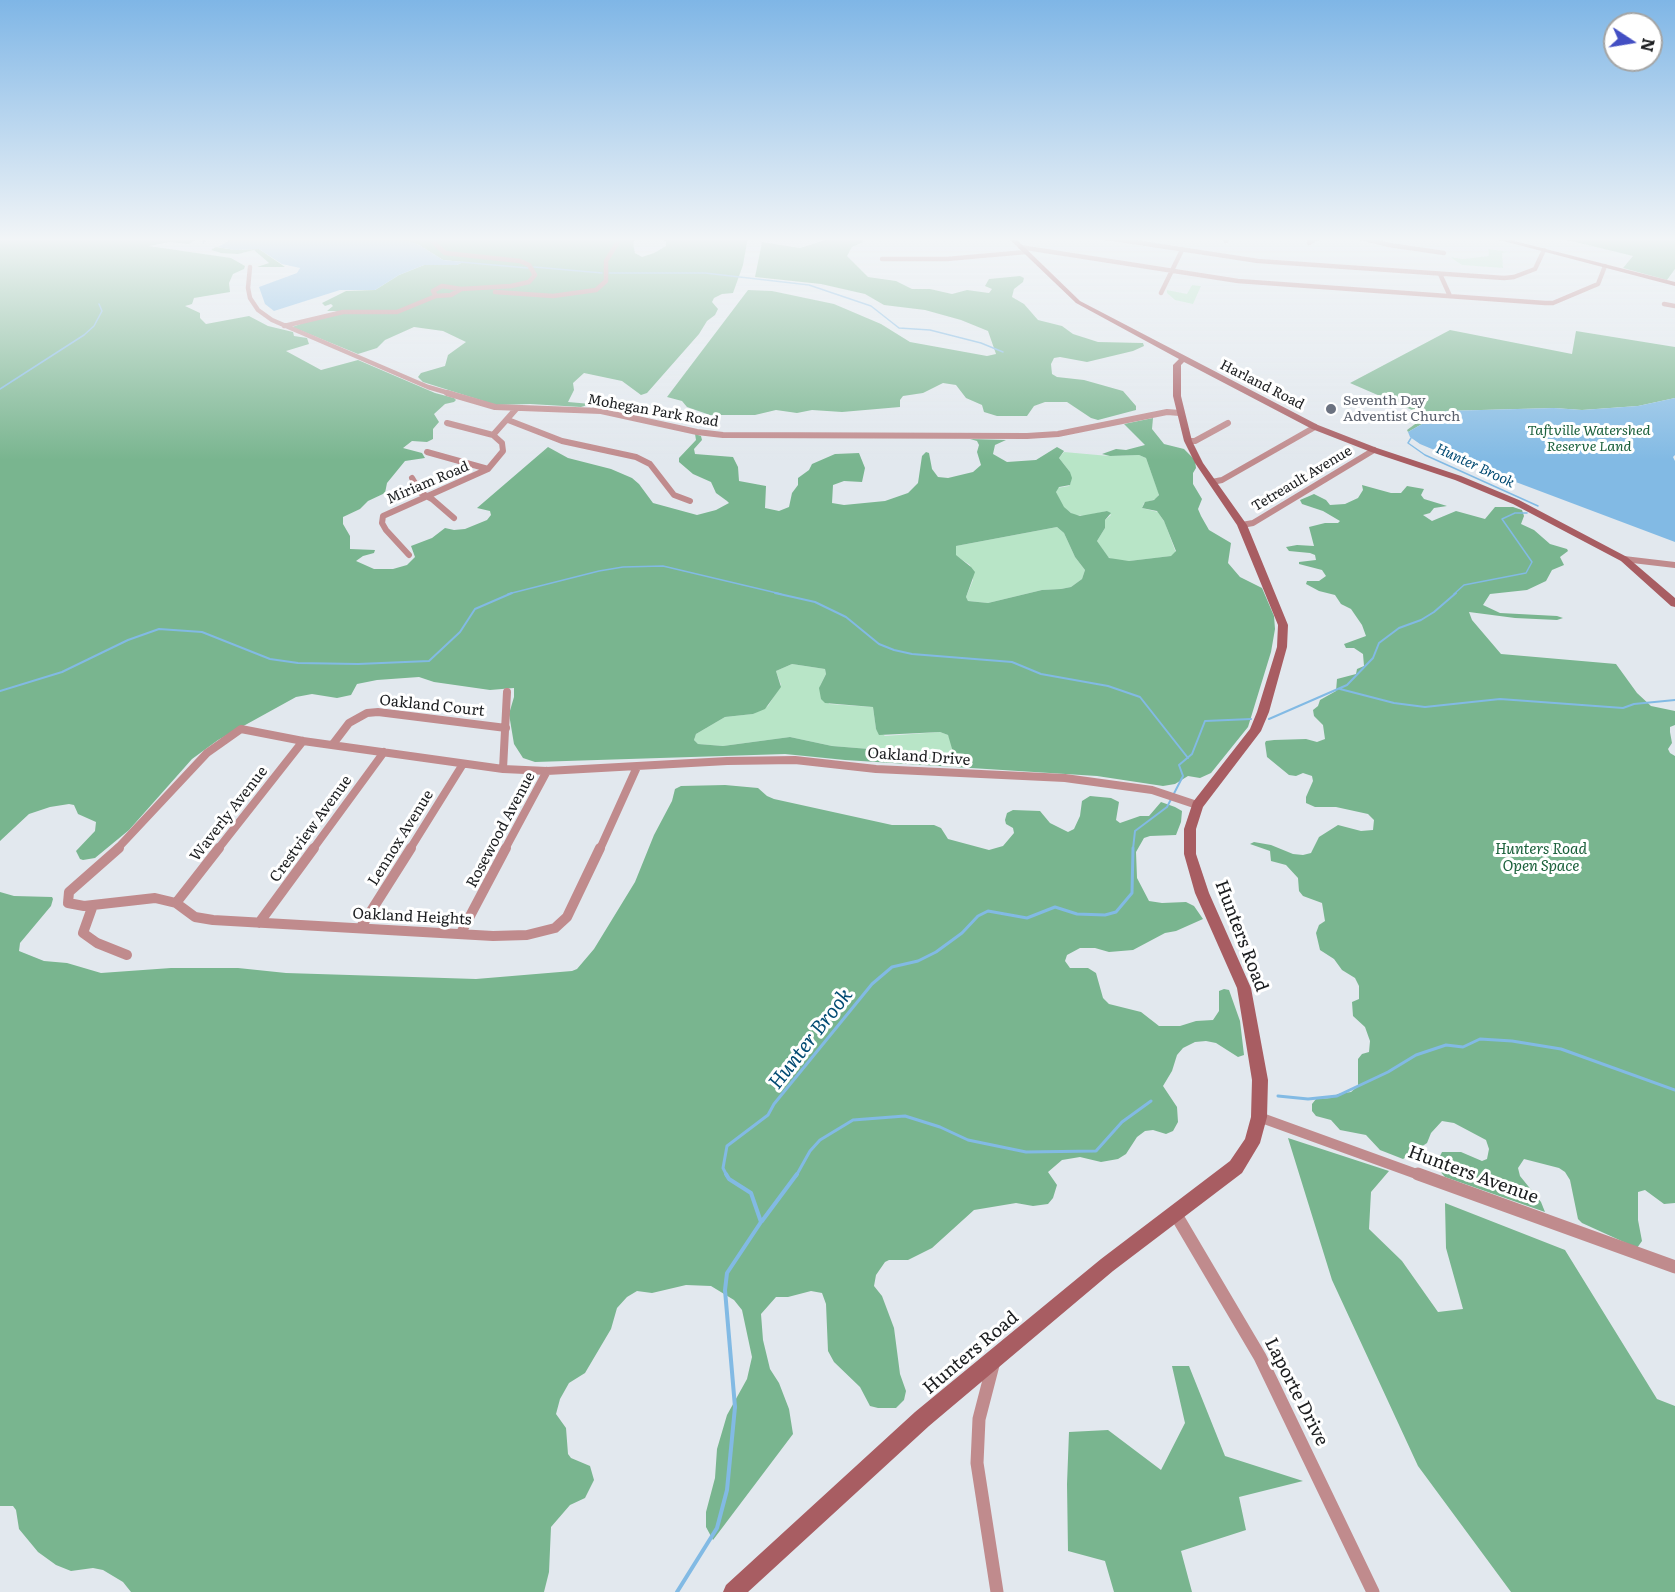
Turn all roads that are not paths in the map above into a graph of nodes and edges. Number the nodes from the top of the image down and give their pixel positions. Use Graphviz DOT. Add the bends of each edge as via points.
graph roads {
  1 [pos="261,311"];
  2 [pos="399,311"];
  3 [pos="1095,311"];
  4 [pos="284,326"];
  5 [pos="1182,360"];
  6 [pos="516,409"];
  7 [pos="1180,413"];
  8 [pos="508,420"];
  9 [pos="447,423"];
  10 [pos="1228,423"];
  11 [pos="1315,427"];
  12 [pos="493,435"];
  13 [pos="1188,441"];
  14 [pos="1374,450"];
  15 [pos="427,452"];
  16 [pos="488,469"];
  17 [pos="412,478"];
  18 [pos="1212,482"];
  19 [pos="425,496"];
  20 [pos="690,501"];
  21 [pos="454,518"];
  22 [pos="1242,525"];
  23 [pos="409,555"];
  24 [pos="1624,560"];
  25 [pos="1675,565"];
  26 [pos="1675,604"];
  27 [pos="507,692"];
  28 [pos="506,728"];
  29 [pos="303,741"];
  30 [pos="333,744"];
  31 [pos="384,752"];
  32 [pos="463,764"];
  33 [pos="637,767"];
  34 [pos="503,769"];
  35 [pos="547,771"];
  36 [pos="1197,805"];
  37 [pos="176,903"];
  38 [pos="93,905"];
  39 [pos="259,923"];
  40 [pos="361,927"];
  41 [pos="461,933"];
  42 [pos="127,955"];
  43 [pos="1259,1117"];
  44 [pos="1174,1213"];
  45 [pos="1675,1267"];
  46 [pos="994,1359"];
  47 [pos="733,1592"];
  48 [pos="997,1592"];
  49 [pos="1373,1592"];
  1 -- 4 [label="street, Mohegan Park Road"];
  2 -- 4 [label="street" via="343,312"];
  3 -- 5 [label="street, Harland Road"];
  4 -- 6 [label="street, Mohegan Park Road" via="433,389 489,406"];
  5 -- 7 [label="street, Hunters Road" via="1177,365 1176,378"];
  5 -- 11 [label="street, Harland Road"];
  6 -- 7 [label="street, Mohegan Park Road" via="604,411 723,435 1026,436"];
  6 -- 8 [label="street"];
  7 -- 13 [label="street, Hunters Road"];
  8 -- 12 [label="street"];
  8 -- 20 [label="street" via="562,441 636,457 650,464 674,495"];
  9 -- 12 [label="street"];
  10 -- 13 [label="street"];
  11 -- 14 [label="street, Harland Road"];
  11 -- 18 [label="street"];
  12 -- 16 [label="street, Miriam Road" via="502,443 503,451"];
  13 -- 18 [label="street, Hunters Road"];
  14 -- 22 [label="street, Tetreault Avenue" via="1252,523"];
  14 -- 24 [label="street, Harland Road" via="1507,498"];
  15 -- 16 [label="street"];
  16 -- 19 [label="street, Miriam Road"];
  17 -- 19 [label="street"];
  18 -- 22 [label="street, Hunters Road"];
  19 -- 21 [label="street"];
  19 -- 23 [label="street, Miriam Road" via="383,516 386,530"];
  22 -- 36 [label="street, Hunters Road" via="1283,625 1282,647 1255,731"];
  24 -- 25 [label="street"];
  24 -- 26 [label="street, Harland Road"];
  27 -- 28 [label="street"];
  28 -- 30 [label="street, Oakland Court" via="367,713 349,723"];
  28 -- 34 [label="street"];
  29 -- 30 [label="street, Oakland Heights"];
  29 -- 37 [label="street, Waverly Avenue"];
  29 -- 38 [label="street, Oakland Heights" via="241,729 207,753 134,834 69,892 68,903"];
  30 -- 31 [label="street, Oakland Heights"];
  31 -- 32 [label="street, Oakland Heights"];
  31 -- 39 [label="street, Crestview Avenue"];
  32 -- 34 [label="street, Oakland Heights"];
  32 -- 40 [label="street, Lennox Avenue"];
  33 -- 35 [label="street, Oakland Heights"];
  33 -- 36 [label="street, Oakland Drive" via="795,760 876,770 1065,778 1152,790"];
  33 -- 41 [label="street, Oakland Heights" via="567,917 555,928 527,935"];
  34 -- 35 [label="street, Oakland Heights"];
  35 -- 41 [label="street, Rosewood Avenue"];
  36 -- 43 [label="street, Hunters Road" via="1190,829 1190,854 1202,893 1244,988 1260,1080"];
  37 -- 38 [label="street, Oakland Heights" via="155,898"];
  37 -- 39 [label="street, Oakland Heights" via="195,917"];
  38 -- 42 [label="street" via="83,933"];
  39 -- 40 [label="street, Oakland Heights"];
  40 -- 41 [label="street, Oakland Heights"];
  43 -- 44 [label="street, Hunters Road" via="1252,1143 1236,1167"];
  43 -- 45 [label="street, Hunters Avenue"];
  44 -- 46 [label="street, Hunters Road"];
  44 -- 49 [label="street, Laporte Drive" via="1260,1357"];
  46 -- 47 [label="street, Hunters Road" via="922,1419"];
  46 -- 48 [label="street" via="979,1419 977,1463"];
}
